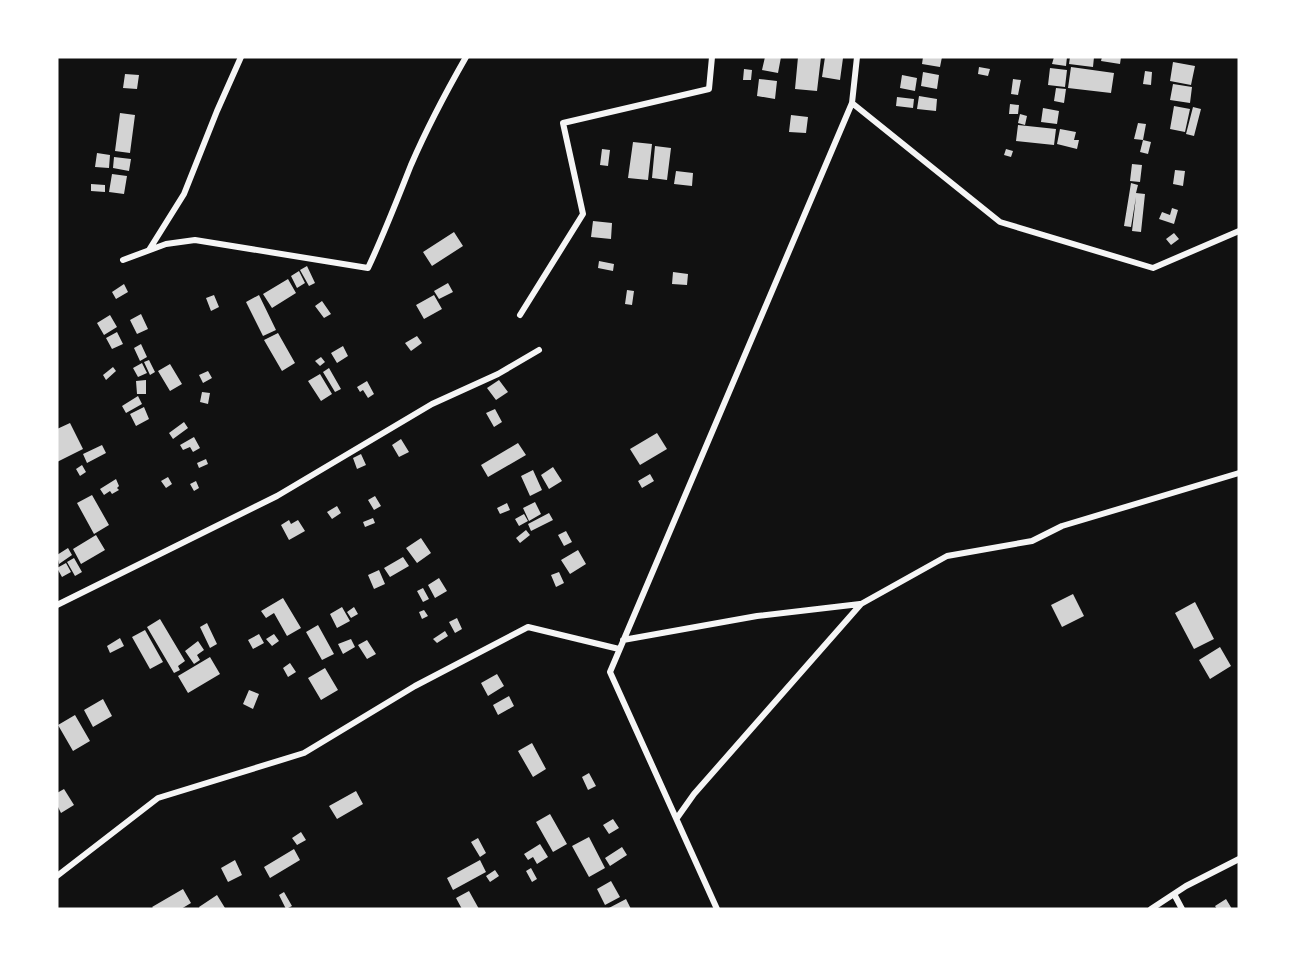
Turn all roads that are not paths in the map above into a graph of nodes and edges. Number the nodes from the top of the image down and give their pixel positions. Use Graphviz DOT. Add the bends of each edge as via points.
graph roads {
  1 [pos="242,57"];
  2 [pos="466,57"];
  3 [pos="712,57"];
  4 [pos="857,57"];
  5 [pos="852,103"];
  6 [pos="1239,231"];
  7 [pos="149,250"];
  8 [pos="123,260"];
  9 [pos="520,315"];
  10 [pos="539,350"];
  11 [pos="1239,473"];
  12 [pos="861,604"];
  13 [pos="57,605"];
  14 [pos="623,640"];
  15 [pos="619,649"];
  16 [pos="677,818"];
  17 [pos="1239,859"];
  18 [pos="57,876"];
  19 [pos="1174,894"];
  20 [pos="717,909"];
  21 [pos="1151,909"];
  22 [pos="1182,909"];
  1 -- 7 [label="street" via="184,194"];
  2 -- 7 [label="street" via="412,163 368,268 195,240"];
  3 -- 9 [label="street" via="709,89 563,123 583,214"];
  4 -- 5 [label="street"];
  5 -- 6 [label="street" via="1000,222 1153,268"];
  5 -- 14 [label="street"];
  7 -- 8 [label="street"];
  10 -- 13 [label="street" via="432,404 277,496"];
  11 -- 12 [label="street" via="1062,526 1032,541 947,556"];
  12 -- 14 [label="street" via="757,616"];
  12 -- 16 [label="street"];
  14 -- 15 [label="street"];
  15 -- 16 [label="street" via="609,672"];
  15 -- 18 [label="street" via="528,627 415,686 304,753 158,798"];
  16 -- 20 [label="street"];
  17 -- 19 [label="street"];
  19 -- 21 [label="street"];
  19 -- 22 [label="street"];
}
